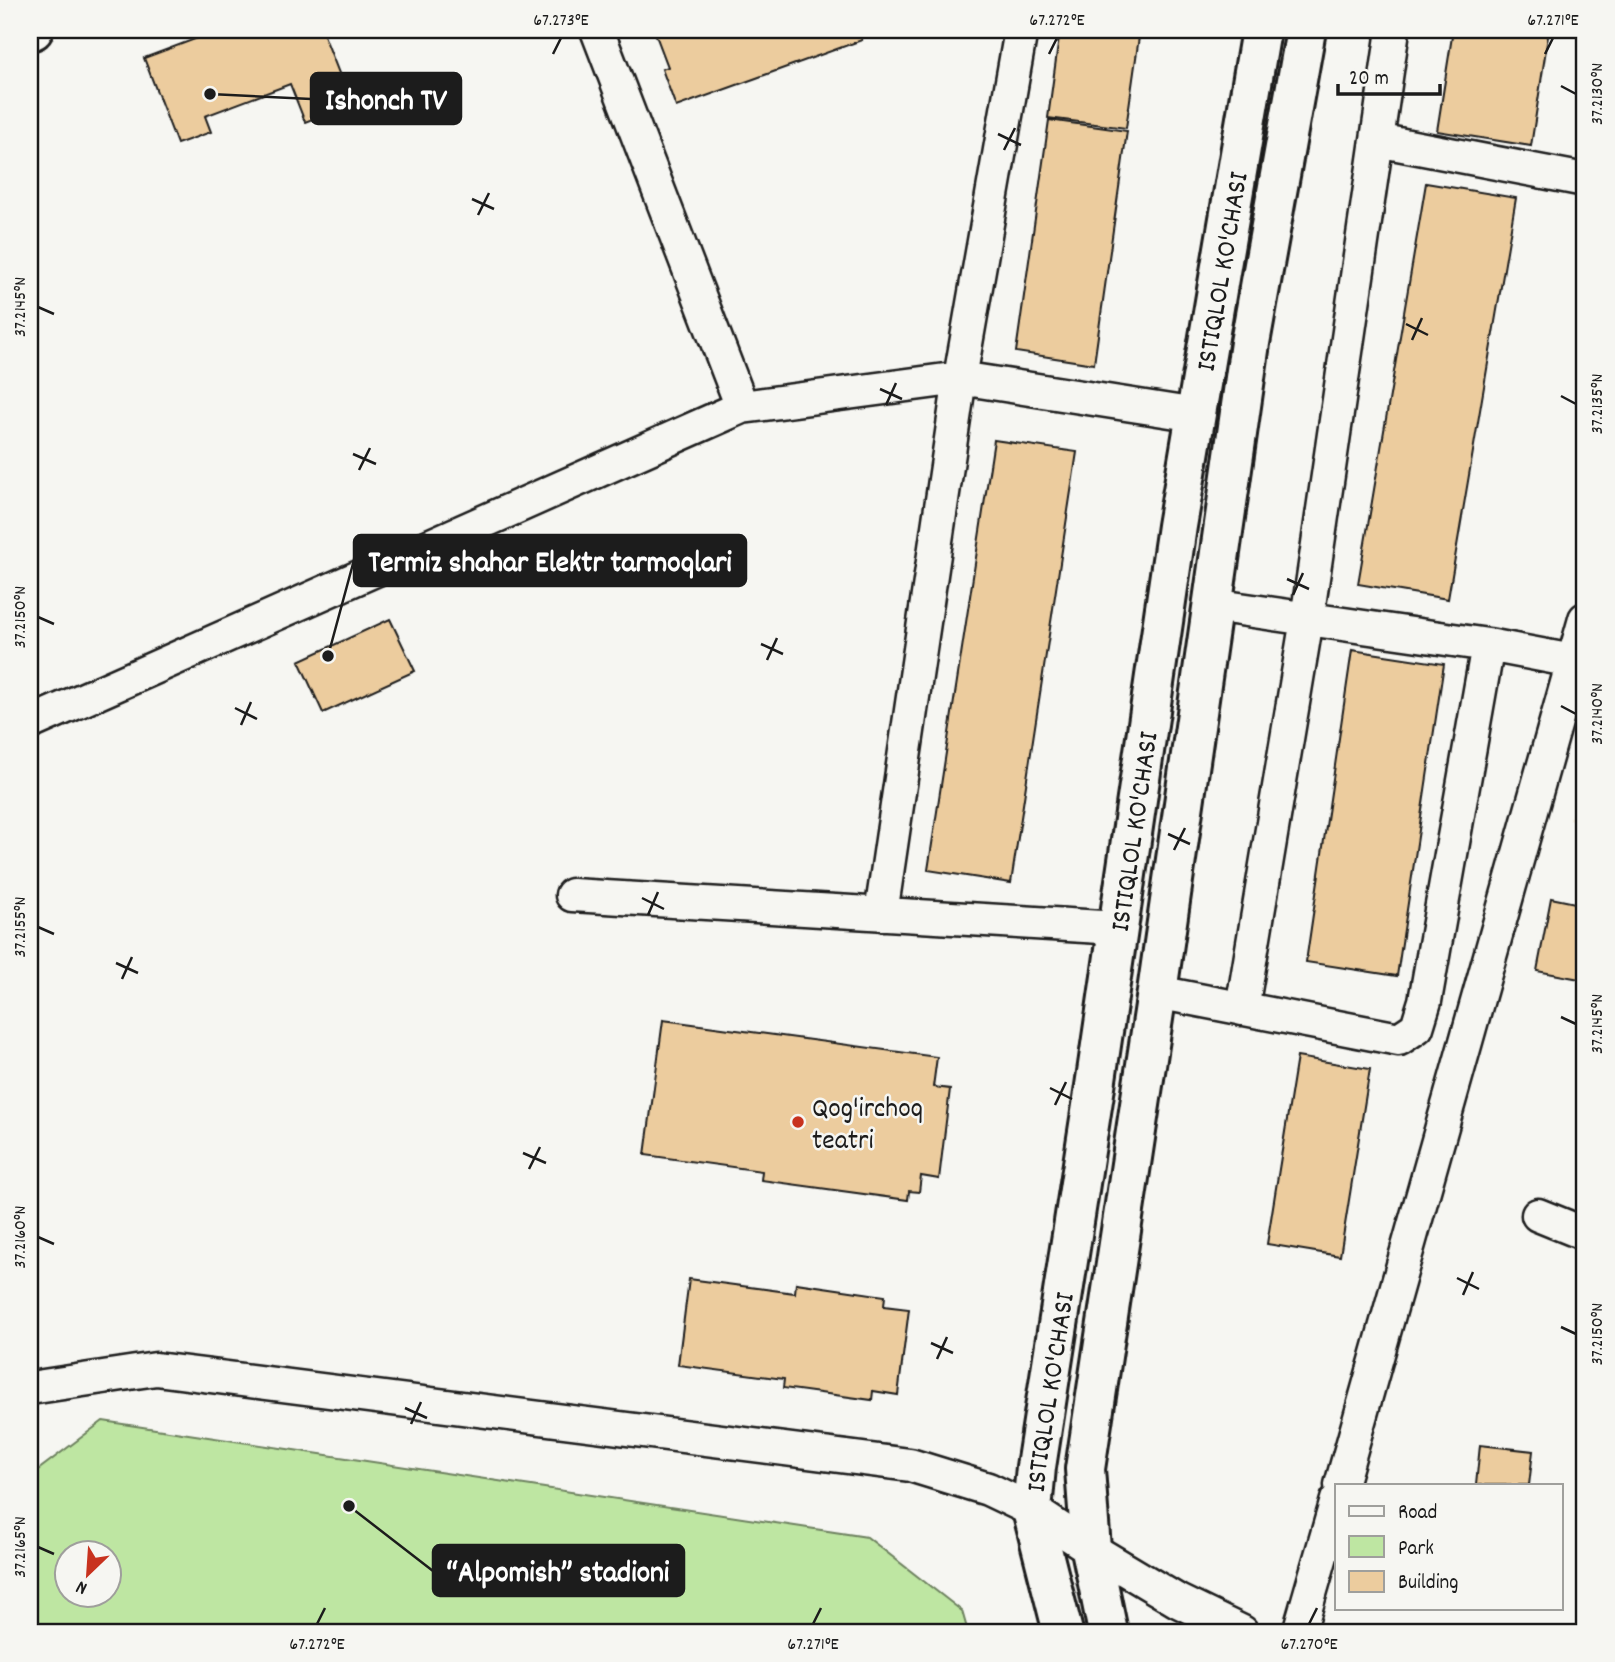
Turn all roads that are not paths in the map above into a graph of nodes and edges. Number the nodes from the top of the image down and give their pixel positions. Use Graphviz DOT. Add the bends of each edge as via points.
graph roads {
  1 [pos="597,30"];
  2 [pos="1021,30"];
  3 [pos="1261,30"];
  4 [pos="1306,30"];
  5 [pos="1393,30"];
  6 [pos="1377,140"];
  7 [pos="1585,180"];
  8 [pos="960,378"];
  9 [pos="742,407"];
  10 [pos="1196,415"];
  11 [pos="1212,606"];
  12 [pos="1307,619"];
  13 [pos="1585,619"];
  14 [pos="1488,645"];
  15 [pos="1573,661"];
  16 [pos="30,723"];
  17 [pos="572,895"];
  18 [pos="881,914"];
  19 [pos="1118,928"];
  20 [pos="1157,992"];
  21 [pos="1242,1009"];
  22 [pos="1538,1215"];
  23 [pos="1585,1234"];
  24 [pos="30,1388"];
  25 [pos="1341,1484"];
  26 [pos="1335,1507"];
  27 [pos="1032,1510"];
  28 [pos="1091,1549"];
  29 [pos="1063,1632"];
  30 [pos="1108,1632"];
  31 [pos="1242,1632"];
  32 [pos="1299,1632"];
  1 -- 9 [label="street"];
  2 -- 8 [label="street"];
  3 -- 10 [label="main road, ISTIQLOL KO'CHASI"];
  4 -- 11 [label="main road, ISTIQLOL KO'CHASI" via="1250,343"];
  5 -- 6 [label="street"];
  6 -- 7 [label="street"];
  6 -- 12 [label="street"];
  8 -- 9 [label="street"];
  8 -- 10 [label="street"];
  8 -- 18 [label="street"];
  9 -- 16 [label="street"];
  10 -- 19 [label="main road, ISTIQLOL KO'CHASI"];
  11 -- 12 [label="street"];
  11 -- 20 [label="main road, ISTIQLOL KO'CHASI"];
  12 -- 14 [label="street"];
  12 -- 21 [label="street"];
  13 -- 15 [label="street"];
  14 -- 15 [label="street"];
  14 -- 21 [label="street" via="1417,1027 1399,1039"];
  15 -- 25 [label="street"];
  17 -- 18 [label="street"];
  18 -- 19 [label="street"];
  19 -- 27 [label="main road, ISTIQLOL KO'CHASI"];
  20 -- 21 [label="street"];
  20 -- 28 [label="main road, ISTIQLOL KO'CHASI" via="1085,1469"];
  22 -- 23 [label="street"];
  24 -- 27 [label="street" via="156,1368 910,1465 988,1489"];
  26 -- 32 [label="street"];
  27 -- 28 [label="street"];
  27 -- 29 [label="main road, ISTIQLOL KO'CHASI"];
  28 -- 30 [label="main road, ISTIQLOL KO'CHASI"];
  28 -- 31 [label="street" via="1178,1601"];
}
